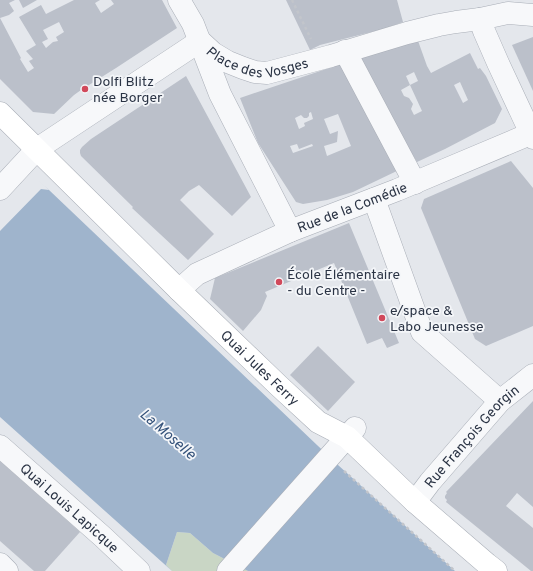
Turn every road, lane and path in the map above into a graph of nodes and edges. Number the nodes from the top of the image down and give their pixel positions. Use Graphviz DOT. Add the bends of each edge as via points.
graph roads {
  1 [pos="179,0"];
  2 [pos="292,0"];
  3 [pos="510,7"];
  4 [pos="533,15"];
  5 [pos="480,19"];
  6 [pos="200,41"];
  7 [pos="316,50"];
  8 [pos="345,51"];
  9 [pos="0,113"];
  10 [pos="532,136"];
  11 [pos="37,149"];
  12 [pos="415,183"];
  13 [pos="0,189"];
  14 [pos="374,199"];
  15 [pos="290,231"];
  16 [pos="179,290"];
  17 [pos="533,375"];
  18 [pos="500,401"];
  19 [pos="351,433"];
  20 [pos="0,446"];
  21 [pos="337,464"];
  22 [pos="415,502"];
  23 [pos="0,564"];
  24 [pos="130,568"];
  25 [pos="7,571"];
  26 [pos="228,571"];
  27 [pos="455,571"];
  28 [pos="496,571"];
  1 -- 6 [label="street, Place des Vosges" via="194,24"];
  2 -- 7 [label="path"];
  3 -- 4 [label="street, Place des Vosges"];
  3 -- 5 [label="street, Place des Vosges"];
  5 -- 8 [label="street, Place des Vosges" via="407,33"];
  5 -- 10 [label="street"];
  6 -- 7 [label="street, Place des Vosges" via="228,62 255,72 267,73"];
  6 -- 11 [label="street"];
  6 -- 15 [label="street, Place des Vosges" via="220,94"];
  7 -- 8 [label="street, Place des Vosges"];
  8 -- 12 [label="street"];
  9 -- 11 [label="street, Quai Jules Ferry"];
  10 -- 12 [label="street, Rue de la Comédie"];
  11 -- 13 [label="street"];
  11 -- 16 [label="street, Quai Jules Ferry"];
  12 -- 14 [label="street, Rue de la Comédie"];
  14 -- 15 [label="street, Rue de la Comédie"];
  14 -- 18 [label="street" via="422,332"];
  15 -- 16 [label="street, Rue de la Comédie" via="196,274"];
  16 -- 19 [label="street, Quai Jules Ferry" via="318,422"];
  17 -- 18 [label="street, Rue François Georgin"];
  18 -- 22 [label="street, Rue François Georgin"];
  19 -- 21 [label="street"];
  19 -- 22 [label="street, Quai Jules Ferry"];
  20 -- 24 [label="street, Quai Louis Lapicque" via="103,537"];
  21 -- 26 [label="street"];
  21 -- 27 [label="path"];
  22 -- 28 [label="street, Quai Jules Ferry"];
  23 -- 25 [label="street"];
}
